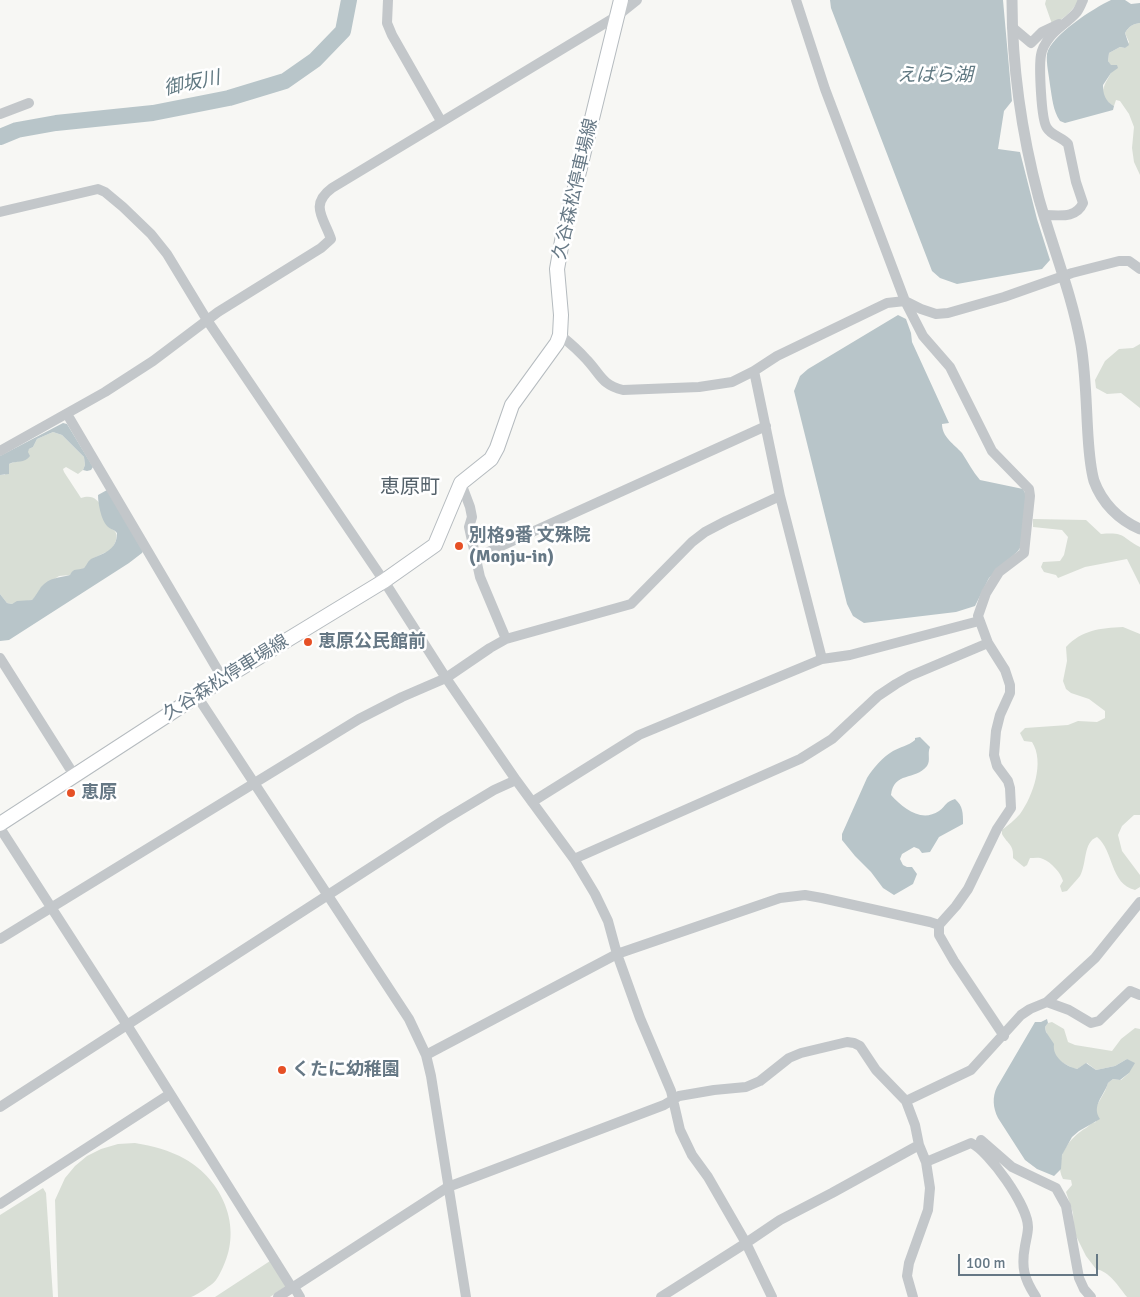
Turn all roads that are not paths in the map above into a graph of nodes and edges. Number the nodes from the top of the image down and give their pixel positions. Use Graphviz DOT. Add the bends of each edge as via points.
graph roads {
  1 [pos="388,0"];
  2 [pos="621,0"];
  3 [pos="637,0"];
  4 [pos="796,0"];
  5 [pos="1012,0"];
  6 [pos="1083,0"];
  7 [pos="618,16"];
  8 [pos="1067,21"];
  9 [pos="1012,27"];
  10 [pos="29,103"];
  11 [pos="0,114"];
  12 [pos="442,121"];
  13 [pos="0,212"];
  14 [pos="1044,215"];
  15 [pos="1140,269"];
  16 [pos="1062,277"];
  17 [pos="905,301"];
  18 [pos="207,320"];
  19 [pos="560,335"];
  20 [pos="754,371"];
  21 [pos="67,414"];
  22 [pos="766,426"];
  23 [pos="0,451"];
  24 [pos="460,484"];
  25 [pos="780,496"];
  26 [pos="1140,529"];
  27 [pos="476,557"];
  28 [pos="384,581"];
  29 [pos="979,620"];
  30 [pos="506,639"];
  31 [pos="988,643"];
  32 [pos="0,658"];
  33 [pos="822,659"];
  34 [pos="446,678"];
  35 [pos="223,679"];
  36 [pos="197,696"];
  37 [pos="74,775"];
  38 [pos="516,780"];
  39 [pos="254,783"];
  40 [pos="532,802"];
  41 [pos="0,824"];
  42 [pos="0,828"];
  43 [pos="574,859"];
  44 [pos="328,896"];
  45 [pos="1140,902"];
  46 [pos="51,908"];
  47 [pos="939,925"];
  48 [pos="0,939"];
  49 [pos="616,954"];
  50 [pos="1140,995"];
  51 [pos="1048,1002"];
  52 [pos="127,1025"];
  53 [pos="1004,1036"];
  54 [pos="426,1055"];
  55 [pos="170,1094"];
  56 [pos="673,1099"];
  57 [pos="906,1101"];
  58 [pos="0,1107"];
  59 [pos="973,1144"];
  60 [pos="919,1145"];
  61 [pos="926,1162"];
  62 [pos="448,1187"];
  63 [pos="0,1204"];
  64 [pos="746,1243"];
  65 [pos="293,1288"];
  66 [pos="278,1297"];
  67 [pos="300,1297"];
  68 [pos="466,1297"];
  69 [pos="661,1297"];
  70 [pos="772,1297"];
  71 [pos="914,1297"];
  72 [pos="1036,1297"];
  73 [pos="1091,1297"];
  1 -- 12 [label="street" via="387,23 392,36"];
  2 -- 7 [label="main road, 久谷森松停車場線"];
  3 -- 7 [label="street"];
  4 -- 17 [label="street" via="825,89"];
  5 -- 9 [label="street"];
  6 -- 8 [label="street" via="1076,14"];
  7 -- 12 [label="street"];
  7 -- 19 [label="main road, 久谷森松停車場線" via="562,241 557,269"];
  8 -- 9 [label="street" via="1042,32 1031,43"];
  8 -- 14 [label="street" via="1050,37 1041,55 1043,118 1051,133 1068,144 1083,203 1075,213"];
  9 -- 14 [label="street" via="1026,142"];
  10 -- 11 [label="street"];
  12 -- 18 [label="street" via="324,195 319,212 331,239"];
  13 -- 18 [label="street" via="90,190 105,192 168,254"];
  14 -- 16 [label="street"];
  15 -- 16 [label="street" via="1129,261 1119,261"];
  16 -- 17 [label="street" via="948,313 936,314"];
  16 -- 26 [label="street" via="1074,310 1081,347 1094,481 1118,516"];
  17 -- 20 [label="street" via="886,304 777,356"];
  17 -- 29 [label="street" via="923,336 950,367 992,451 1029,489 1024,553 995,577 979,612"];
  18 -- 21 [label="street" via="153,361"];
  18 -- 28 [label="street"];
  19 -- 20 [label="street" via="586,358 606,384 623,390 718,385"];
  19 -- 24 [label="main road, 久谷森松停車場線" via="554,349 512,404 491,459"];
  20 -- 22 [label="street"];
  21 -- 23 [label="street"];
  21 -- 35 [label="street"];
  22 -- 25 [label="street"];
  22 -- 27 [label="street"];
  24 -- 27 [label="street" via="470,507 469,527"];
  24 -- 28 [label="main road, 久谷森松停車場線" via="435,545"];
  25 -- 30 [label="street" via="705,532 631,604"];
  25 -- 33 [label="street"];
  27 -- 30 [label="street" via="480,577"];
  28 -- 34 [label="street"];
  28 -- 35 [label="main road, 久谷森松停車場線"];
  29 -- 31 [label="street"];
  29 -- 33 [label="street" via="850,656"];
  30 -- 34 [label="street"];
  31 -- 43 [label="street" via="896,684 878,696 832,739 800,759"];
  31 -- 47 [label="street" via="1005,670 1010,685 996,731 994,755 997,766 1008,781 1011,808 997,829 968,889"];
  32 -- 37 [label="street"];
  33 -- 40 [label="street" via="639,735"];
  34 -- 38 [label="street"];
  34 -- 39 [label="street" via="359,719"];
  35 -- 36 [label="main road, 久谷森松停車場線"];
  36 -- 37 [label="main road, 久谷森松停車場線"];
  36 -- 39 [label="street"];
  37 -- 41 [label="main road, 久谷森松停車場線"];
  38 -- 40 [label="street"];
  38 -- 44 [label="street" via="444,820"];
  39 -- 44 [label="street"];
  39 -- 46 [label="street"];
  40 -- 43 [label="street"];
  42 -- 46 [label="street"];
  43 -- 49 [label="street" via="608,921"];
  44 -- 52 [label="street"];
  44 -- 54 [label="street" via="409,1019"];
  45 -- 51 [label="street" via="1095,958"];
  46 -- 48 [label="street"];
  46 -- 52 [label="street"];
  47 -- 49 [label="street" via="805,895 780,898"];
  47 -- 53 [label="street" via="939,935"];
  49 -- 54 [label="street"];
  49 -- 56 [label="street"];
  50 -- 51 [label="street" via="1130,992 1099,1020 1090,1023"];
  51 -- 53 [label="street" via="1021,1015"];
  52 -- 55 [label="street"];
  52 -- 58 [label="street"];
  53 -- 57 [label="street" via="971,1070"];
  54 -- 62 [label="street"];
  55 -- 63 [label="street"];
  55 -- 65 [label="street"];
  56 -- 57 [label="street" via="746,1087 760,1081 789,1058 847,1042 860,1046 876,1070"];
  56 -- 62 [label="street"];
  56 -- 64 [label="street" via="680,1130 692,1155"];
  57 -- 60 [label="street" via="916,1125"];
  59 -- 61 [label="street"];
  59 -- 72 [label="street" via="1008,1182 1027,1219 1023,1272"];
  59 -- 73 [label="street" via="975,1140 982,1140 1012,1166 1056,1188 1066,1206 1079,1278"];
  60 -- 61 [label="street"];
  60 -- 64 [label="street" via="780,1220"];
  61 -- 71 [label="street" via="930,1188 928,1210 907,1276"];
  62 -- 65 [label="street"];
  62 -- 68 [label="street"];
  64 -- 69 [label="street"];
  64 -- 70 [label="street"];
  65 -- 66 [label="street"];
  65 -- 67 [label="street"];
}
